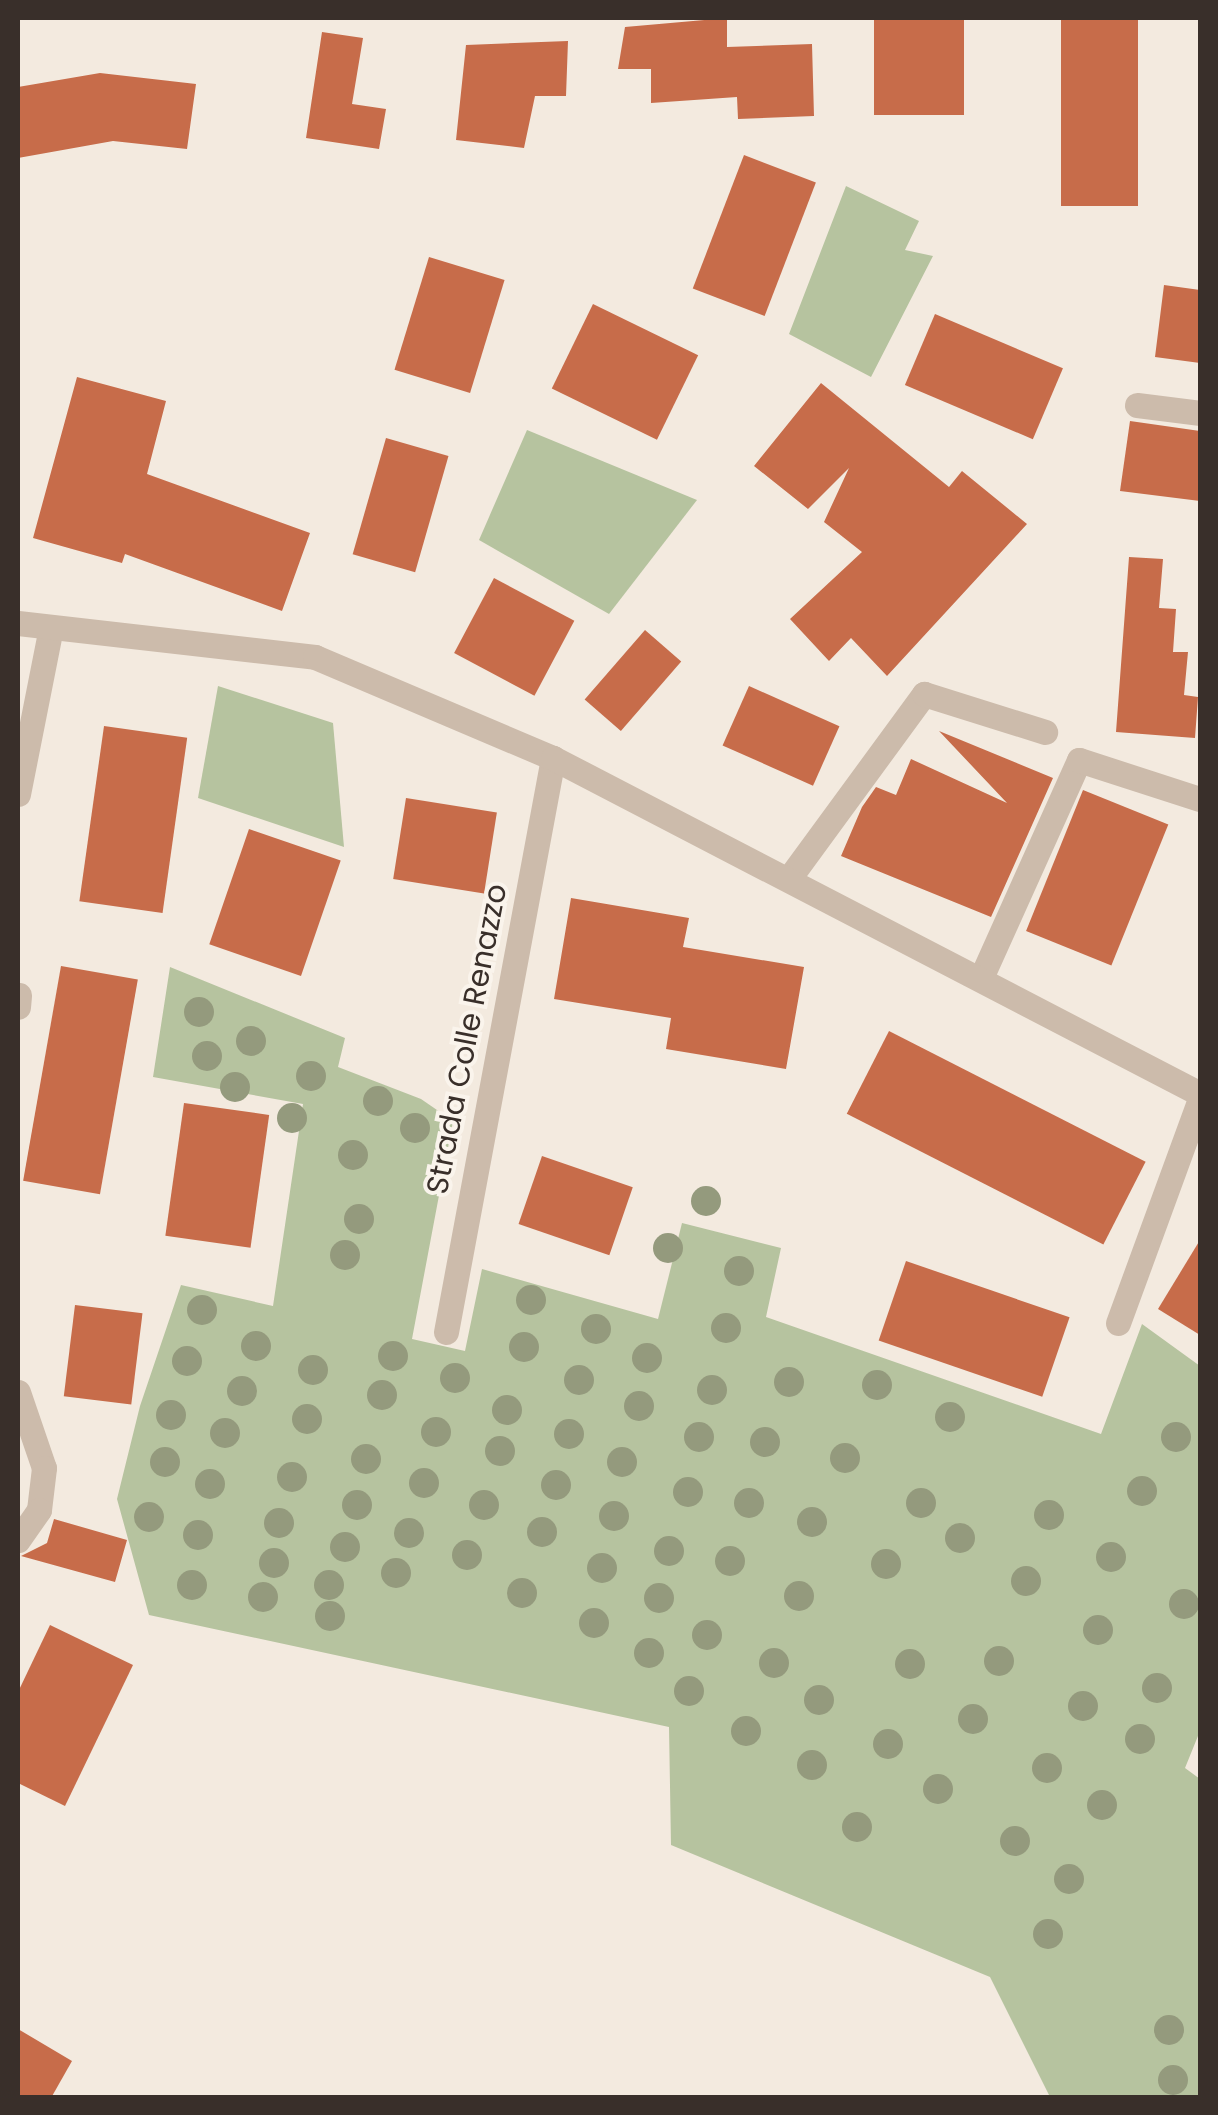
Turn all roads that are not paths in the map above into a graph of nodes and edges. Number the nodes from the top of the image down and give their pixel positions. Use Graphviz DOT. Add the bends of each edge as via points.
graph roads {
  1 [pos="1136,405"];
  2 [pos="1200,414"];
  3 [pos="18,623"];
  4 [pos="50,628"];
  5 [pos="1044,732"];
  6 [pos="553,758"];
  7 [pos="18,794"];
  8 [pos="1200,798"];
  9 [pos="790,877"];
  10 [pos="981,978"];
  11 [pos="1200,1096"];
  12 [pos="1118,1322"];
  13 [pos="446,1332"];
  14 [pos="18,1392"];
  15 [pos="18,1540"];
  1 -- 2 [label="street"];
  3 -- 4 [label="street"];
  4 -- 6 [label="street" via="315,657"];
  4 -- 7 [label="street"];
  5 -- 9 [label="street" via="924,694"];
  6 -- 9 [label="street"];
  6 -- 13 [label="street, Strada Colle Renazzo"];
  8 -- 10 [label="street" via="1078,760"];
  9 -- 10 [label="street"];
  10 -- 11 [label="street"];
  11 -- 12 [label="street"];
  14 -- 15 [label="street" via="44,1468 38,1510"];
}
